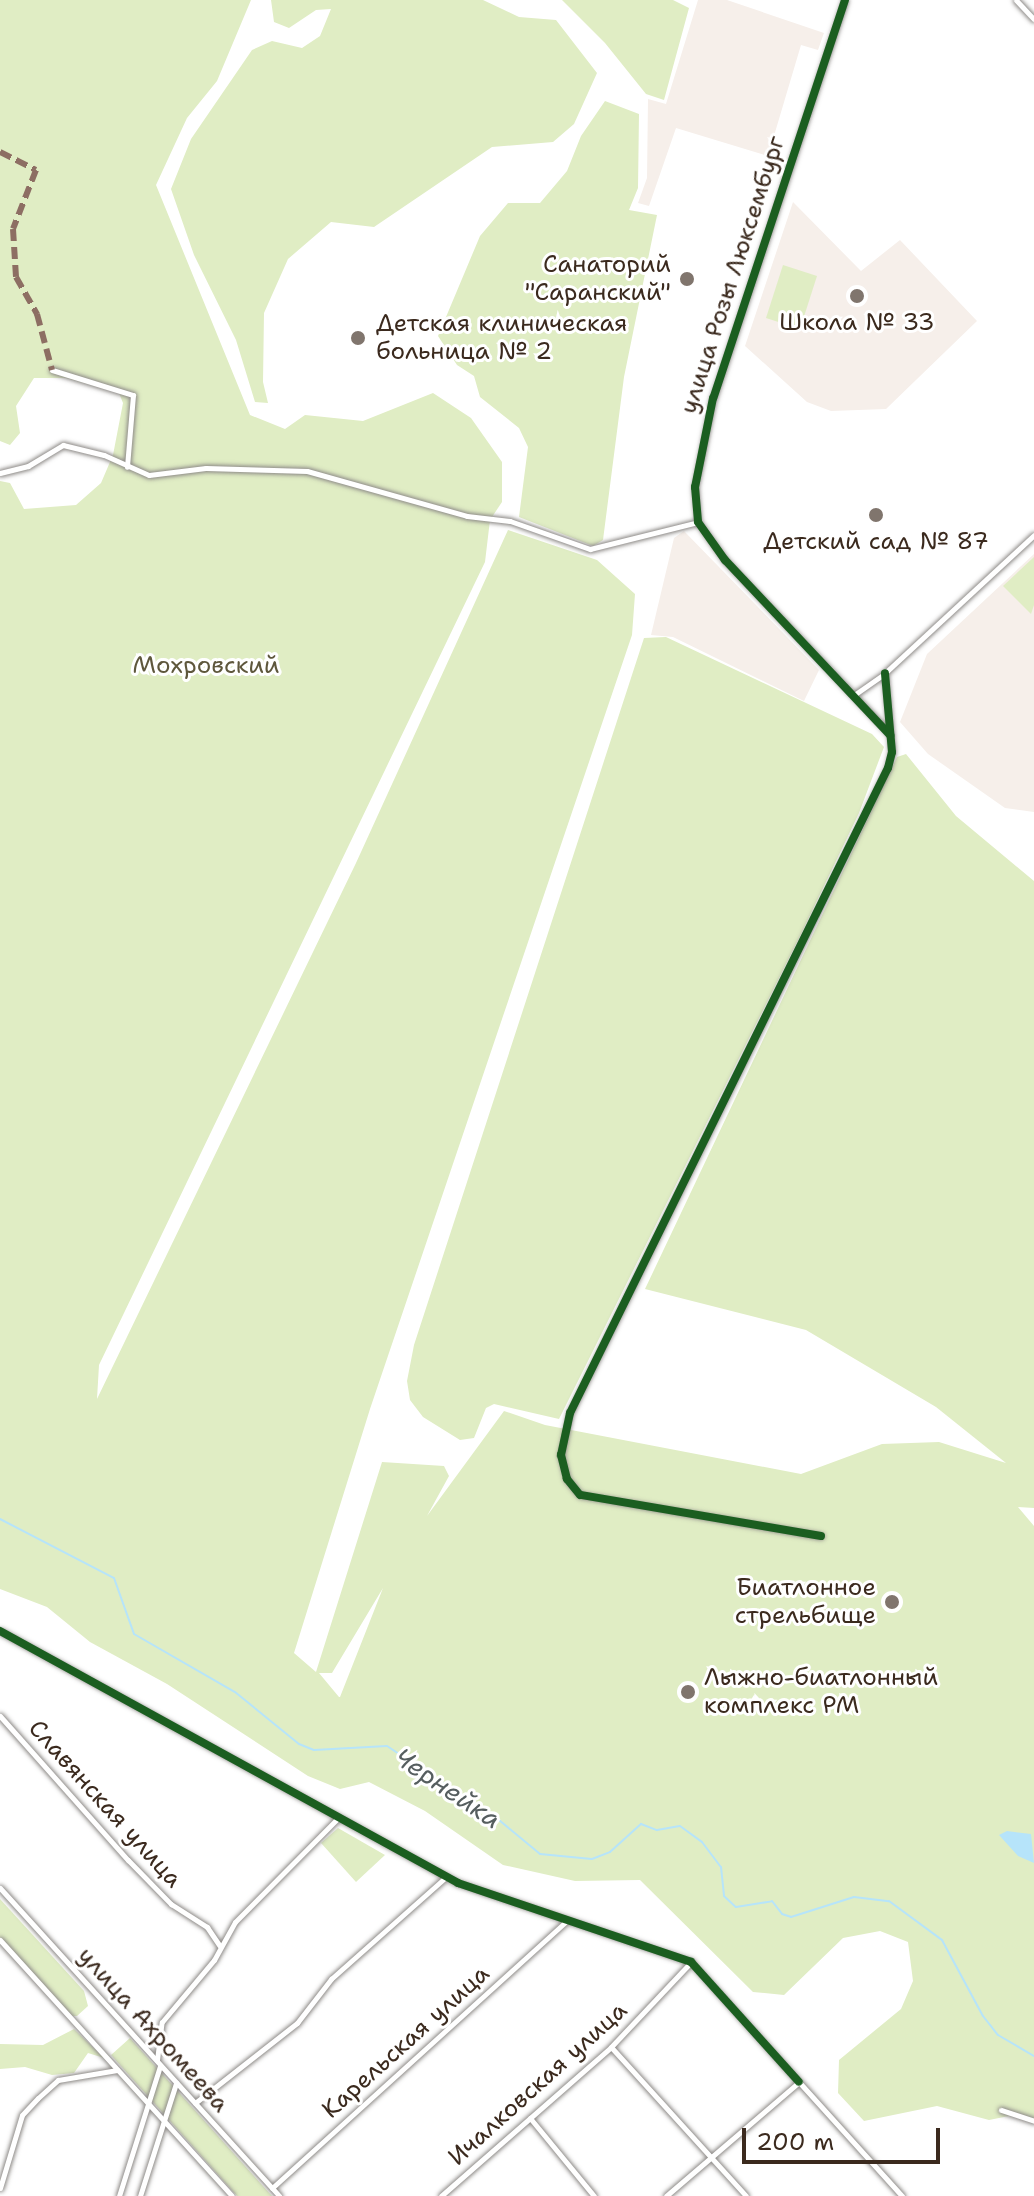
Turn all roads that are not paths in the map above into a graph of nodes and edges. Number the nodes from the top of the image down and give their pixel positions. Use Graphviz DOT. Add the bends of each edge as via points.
graph roads {
  1 [pos="845,0"];
  2 [pos="1016,0"];
  3 [pos="1034,19"];
  4 [pos="52,370"];
  5 [pos="127,467"];
  6 [pos="0,473"];
  7 [pos="698,522"];
  8 [pos="1034,535"];
  9 [pos="885,673"];
  10 [pos="854,695"];
  11 [pos="890,735"];
  12 [pos="821,1536"];
  13 [pos="0,1631"];
  14 [pos="0,1716"];
  15 [pos="337,1819"];
  16 [pos="446,1877"];
  17 [pos="0,1888"];
  18 [pos="565,1922"];
  19 [pos="0,1942"];
  20 [pos="219,1945"];
  21 [pos="691,1962"];
  22 [pos="611,2047"];
  23 [pos="159,2063"];
  24 [pos="118,2070"];
  25 [pos="799,2082"];
  26 [pos="176,2083"];
  27 [pos="148,2104"];
  28 [pos="195,2104"];
  29 [pos="1001,2110"];
  30 [pos="530,2118"];
  31 [pos="164,2121"];
  32 [pos="1034,2121"];
  33 [pos="711,2157"];
  34 [pos="0,2188"];
  35 [pos="272,2188"];
  36 [pos="443,2195"];
  37 [pos="119,2196"];
  38 [pos="140,2196"];
  39 [pos="232,2196"];
  40 [pos="279,2196"];
  41 [pos="594,2196"];
  42 [pos="666,2196"];
  43 [pos="746,2196"];
  44 [pos="902,2196"];
  1 -- 7 [label="street, улица Розы Люксембург" via="713,398 699,452"];
  2 -- 3 [label="street"];
  4 -- 5 [label="street" via="133,395"];
  5 -- 6 [label="street" via="63,445 28,466"];
  5 -- 7 [label="street" via="149,475 206,468 307,471 467,516 510,521 590,549"];
  7 -- 10 [label="street" via="725,560"];
  8 -- 9 [label="street"];
  9 -- 10 [label="street"];
  9 -- 11 [label="street"];
  10 -- 11 [label="street"];
  11 -- 12 [label="street" via="888,768 570,1413 561,1455 567,1479 580,1495"];
  13 -- 15 [label="street"];
  14 -- 20 [label="street, Славянская улица" via="128,1860 171,1904 207,1927"];
  15 -- 16 [label="street"];
  15 -- 20 [label="street"];
  16 -- 18 [label="street"];
  16 -- 28 [label="street" via="331,1979 297,2023"];
  17 -- 23 [label="street, улица Ахромеева"];
  18 -- 21 [label="street"];
  18 -- 35 [label="street, Карельская улица"];
  19 -- 24 [label="street"];
  20 -- 23 [label="street" via="214,1960 162,2022"];
  21 -- 22 [label="street, Ичалковская улица"];
  21 -- 25 [label="street"];
  22 -- 30 [label="street, Ичалковская улица"];
  22 -- 33 [label="street"];
  23 -- 26 [label="street, улица Ахромеева"];
  23 -- 27 [label="street"];
  24 -- 27 [label="street"];
  24 -- 34 [label="street" via="58,2080 38,2098 22,2115"];
  25 -- 33 [label="street"];
  25 -- 44 [label="street"];
  26 -- 28 [label="street, улица Ахромеева"];
  26 -- 31 [label="street"];
  27 -- 31 [label="street"];
  27 -- 37 [label="street"];
  28 -- 35 [label="street, улица Ахромеева"];
  29 -- 32 [label="street"];
  30 -- 36 [label="street, Ичалковская улица"];
  30 -- 41 [label="street"];
  31 -- 38 [label="street"];
  31 -- 39 [label="street"];
  33 -- 42 [label="street"];
  33 -- 43 [label="street"];
  35 -- 40 [label="street, улица Ахромеева"];
}
